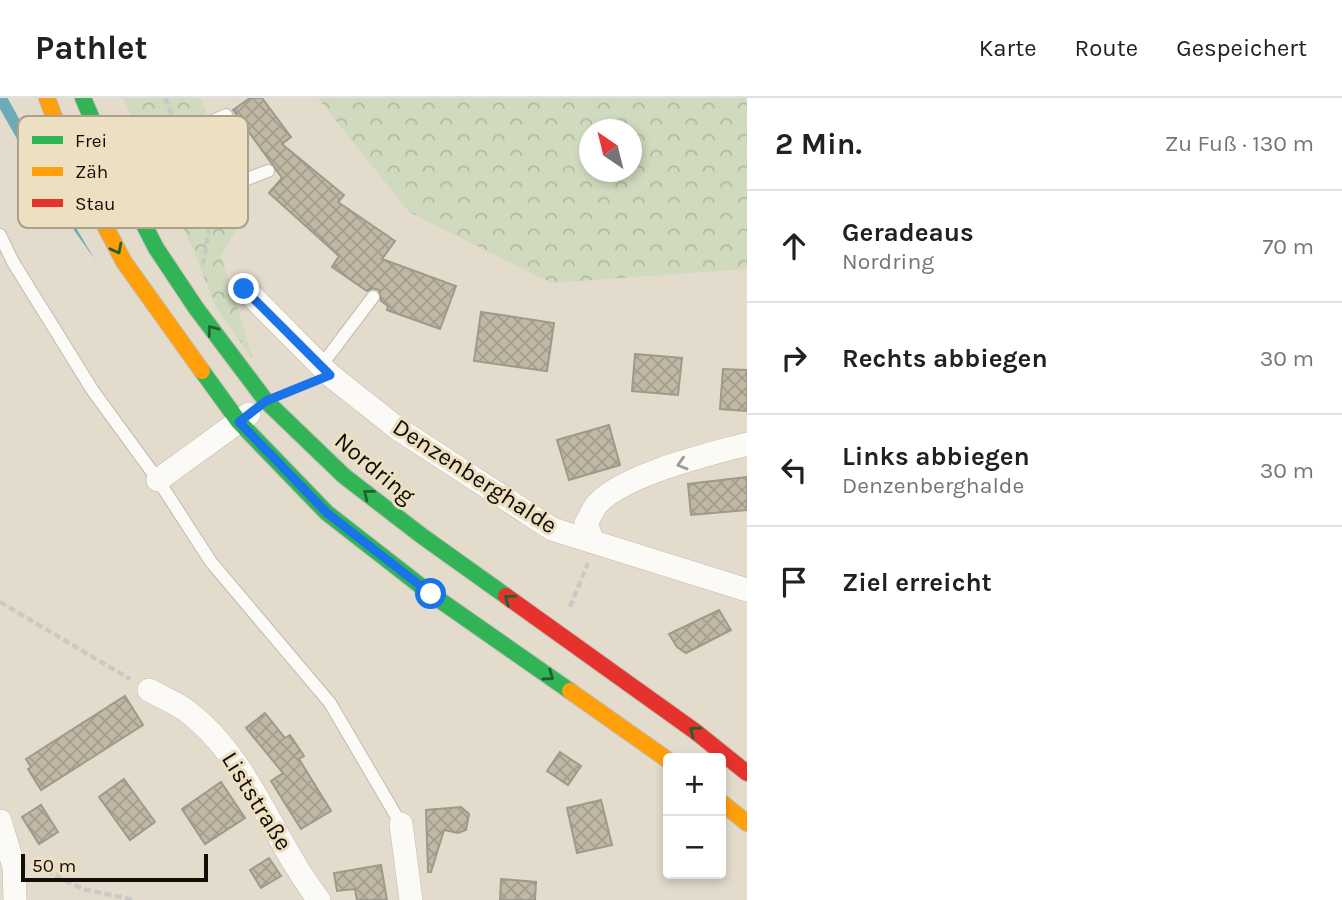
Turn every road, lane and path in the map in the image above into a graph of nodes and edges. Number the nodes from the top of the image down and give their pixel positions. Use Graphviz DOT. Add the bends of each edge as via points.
graph roads {
  1 [pos="47,98"];
  2 [pos="83,98"];
  3 [pos="165,98"];
  4 [pos="54,116"];
  5 [pos="91,116"];
  6 [pos="172,116"];
  7 [pos="268,171"];
  8 [pos="248,179"];
  9 [pos="106,228"];
  10 [pos="146,228"];
  11 [pos="210,228"];
  12 [pos="0,235"];
  13 [pos="203,268"];
  14 [pos="244,289"];
  15 [pos="373,298"];
  16 [pos="321,366"];
  17 [pos="266,401"];
  18 [pos="239,422"];
  19 [pos="747,444"];
  20 [pos="158,480"];
  21 [pos="594,543"];
  22 [pos="747,590"];
  23 [pos="0,602"];
  24 [pos="559,635"];
  25 [pos="149,690"];
  26 [pos="663,756"];
  27 [pos="747,773"];
  28 [pos="726,806"];
  29 [pos="0,821"];
  30 [pos="747,823"];
  31 [pos="401,824"];
  32 [pos="14,867"];
  33 [pos="15,900"];
  34 [pos="134,900"];
  35 [pos="319,900"];
  36 [pos="411,900"];
  1 -- 4 [label="street, one-way"];
  5 -- 2 [label="street, Nordring, one-way"];
  3 -- 6 [label="path"];
  7 -- 8 [label="lane"];
  9 -- 18 [label="street, one-way" via="124,262"];
  17 -- 10 [label="street, Nordring, one-way" via="196,308"];
  11 -- 13 [label="path"];
  12 -- 20 [label="lane" via="93,391"];
  14 -- 16 [label="street, Denzenberghalde"];
  15 -- 16 [label="lane"];
  16 -- 21 [label="street, Denzenberghalde" via="397,428 485,486 552,529"];
  17 -- 18 [label="street"];
  24 -- 17 [label="street, Nordring, one-way" via="344,476"];
  18 -- 20 [label="street"];
  18 -- 26 [label="street, one-way" via="327,513 384,558"];
  19 -- 21 [label="street, one-way" via="623,486 598,504 586,523"];
  20 -- 31 [label="lane" via="211,562 330,703"];
  21 -- 22 [label="street, Denzenberghalde"];
  21 -- 24 [label="path"];
  23 -- 25 [label="path"];
  27 -- 24 [label="street, Nordring, one-way"];
  25 -- 35 [label="street, Liststraße" via="186,711 230,753"];
  28 -- 30 [label="street"];
  29 -- 32 [label="street"];
  31 -- 36 [label="street"];
  32 -- 33 [label="street"];
  32 -- 34 [label="path" via="45,870 83,889"];
}
